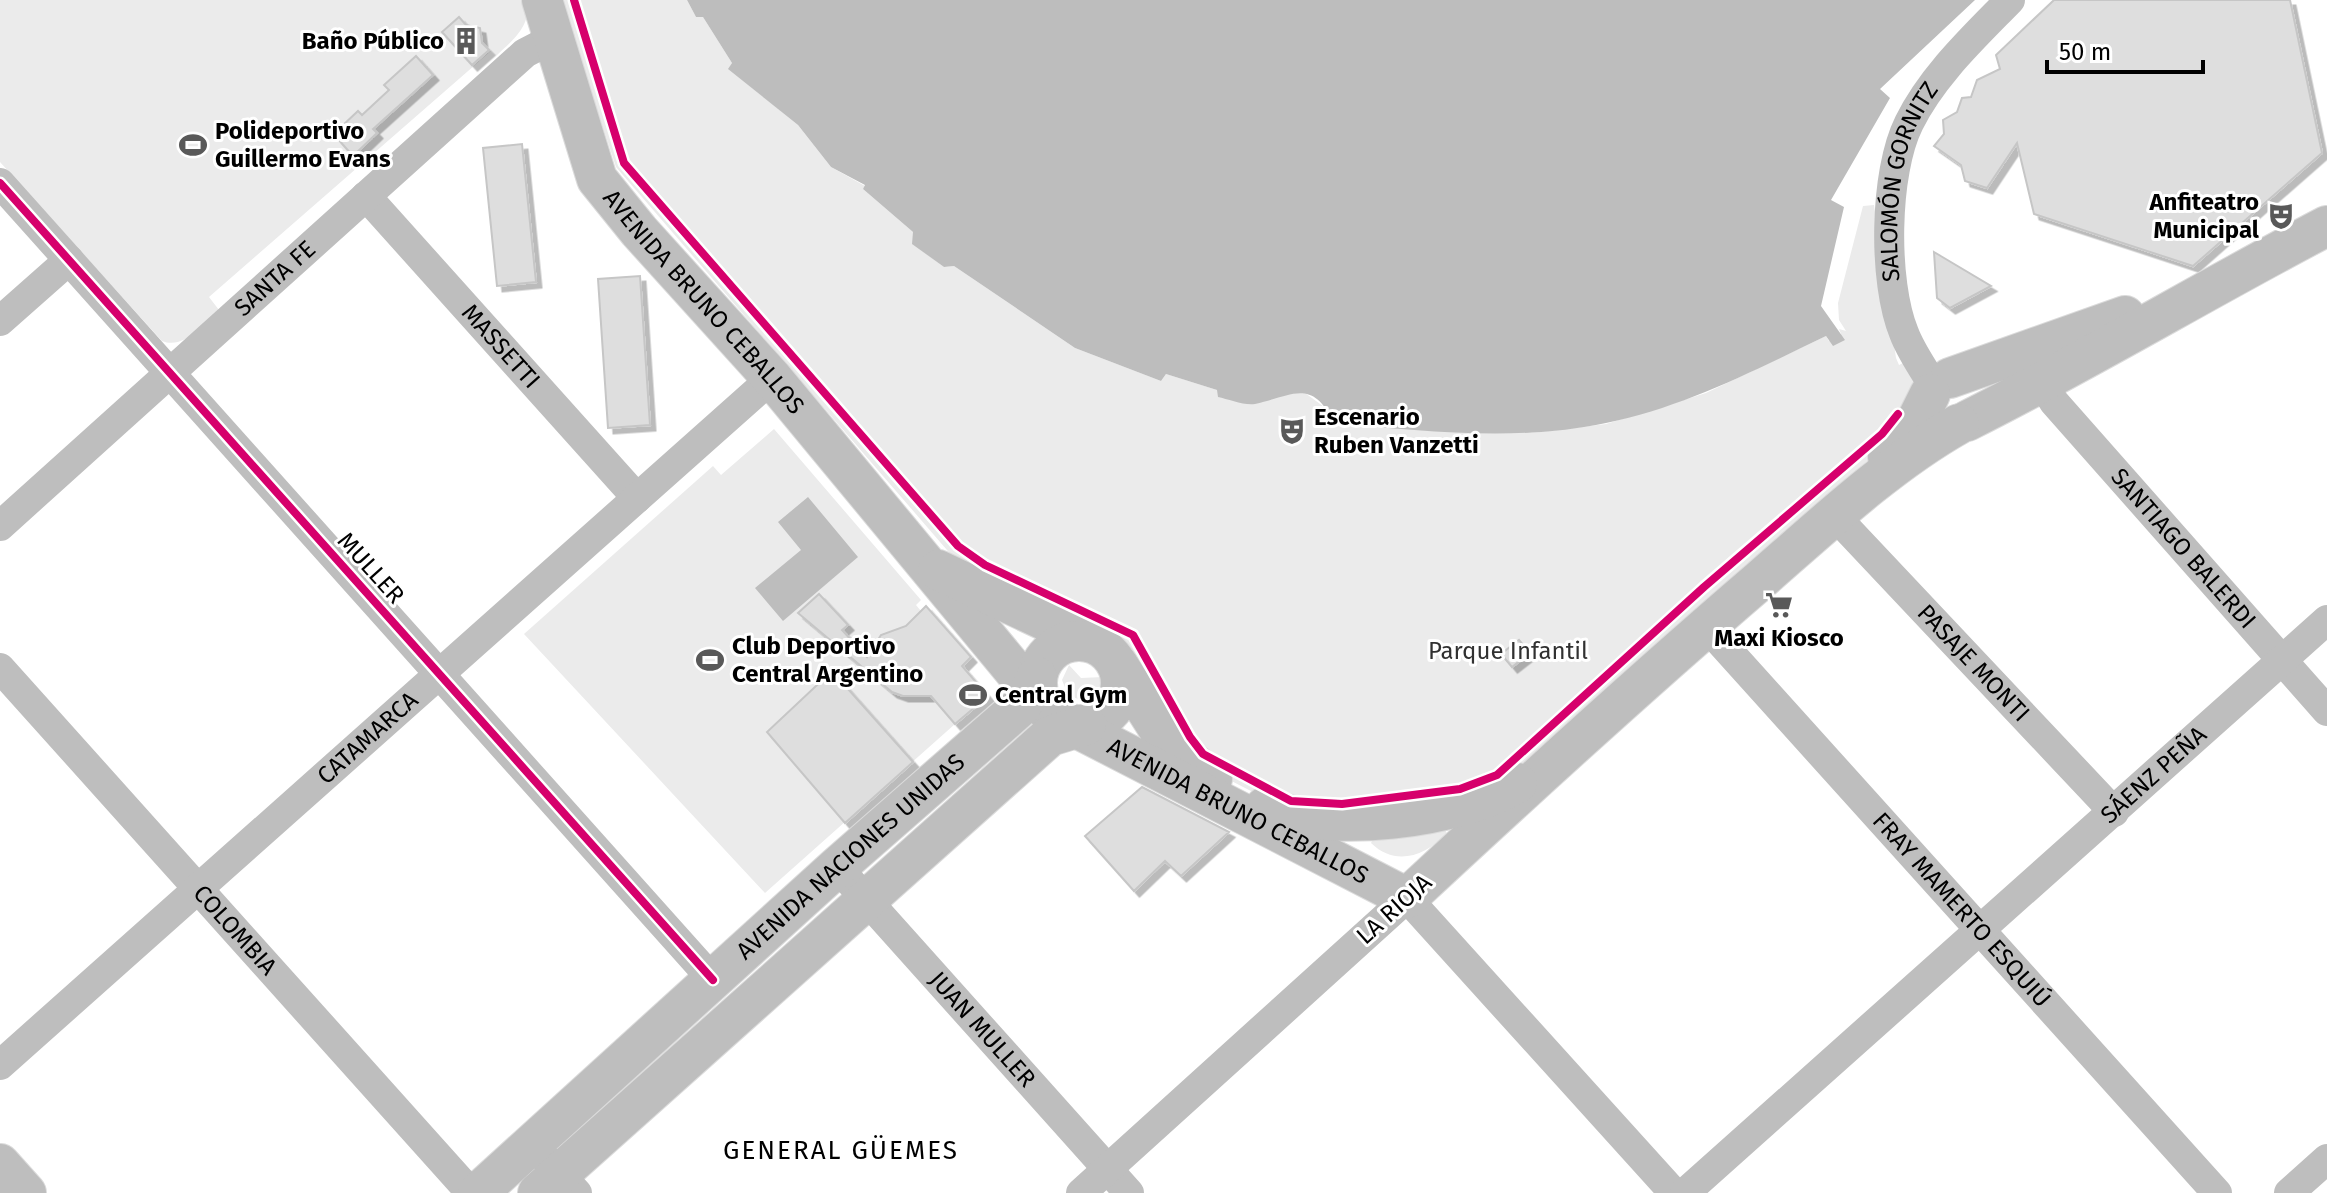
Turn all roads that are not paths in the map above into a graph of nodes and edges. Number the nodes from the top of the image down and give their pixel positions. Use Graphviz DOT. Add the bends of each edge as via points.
graph roads {
  1 [pos="542,0"];
  2 [pos="2010,0"];
  3 [pos="554,38"];
  4 [pos="0,183"];
  5 [pos="366,196"];
  6 [pos="2327,226"];
  7 [pos="69,260"];
  8 [pos="2216,284"];
  9 [pos="0,321"];
  10 [pos="169,372"];
  11 [pos="772,378"];
  12 [pos="2042,383"];
  13 [pos="1938,386"];
  14 [pos="1963,422"];
  15 [pos="637,498"];
  16 [pos="1835,516"];
  17 [pos="0,526"];
  18 [pos="931,566"];
  19 [pos="2327,620"];
  20 [pos="1706,626"];
  21 [pos="1104,654"];
  22 [pos="2283,659"];
  23 [pos="0,668"];
  24 [pos="439,674"];
  25 [pos="1057,708"];
  26 [pos="2327,711"];
  27 [pos="1554,760"];
  28 [pos="2114,812"];
  29 [pos="837,867"];
  30 [pos="198,889"];
  31 [pos="1407,898"];
  32 [pos="866,900"];
  33 [pos="1981,931"];
  34 [pos="713,980"];
  35 [pos="0,1065"];
  36 [pos="533,1145"];
  37 [pos="2327,1159"];
  38 [pos="0,1164"];
  39 [pos="1107,1169"];
  40 [pos="559,1187"];
  41 [pos="26,1193"];
  42 [pos="471,1193"];
  43 [pos="478,1193"];
  44 [pos="1081,1193"];
  45 [pos="1129,1193"];
  46 [pos="1674,1193"];
  47 [pos="1685,1193"];
  48 [pos="2217,1193"];
  49 [pos="2289,1193"];
  1 -- 3 [label="main road, AVENIDA BRUNO CEBALLOS"];
  2 -- 13 [label="street, SALOMÓN GORNITZ" via="1963,48 1915,112 1891,180 1898,315 1909,344"];
  3 -- 5 [label="street, SANTA FE" via="525,53"];
  3 -- 11 [label="main road, AVENIDA BRUNO CEBALLOS" via="597,179"];
  4 -- 7 [label="street, MULLER"];
  5 -- 10 [label="street, SANTA FE"];
  5 -- 15 [label="street, MASSETTI"];
  6 -- 8 [label="main road"];
  7 -- 9 [label="street"];
  7 -- 10 [label="street, MULLER"];
  8 -- 12 [label="main road"];
  8 -- 13 [label="main road"];
  10 -- 17 [label="street, SANTA FE"];
  10 -- 24 [label="street, MULLER"];
  11 -- 15 [label="street, CATAMARCA"];
  11 -- 18 [label="main road, AVENIDA BRUNO CEBALLOS"];
  12 -- 14 [label="main road"];
  12 -- 22 [label="street, SANTIAGO BALERDI"];
  13 -- 14 [label="main road" via="1965,381 1975,393 1976,408"];
  13 -- 16 [label="main road" via="1903,441"];
  14 -- 16 [label="main road" via="1929,442"];
  15 -- 24 [label="street, CATAMARCA"];
  16 -- 20 [label="main road, LA RIOJA"];
  16 -- 28 [label="street, PASAJE MONTI"];
  18 -- 21 [label="main road, AVENIDA BRUNO CEBALLOS"];
  18 -- 25 [label="main road, AVENIDA BRUNO CEBALLOS"];
  19 -- 22 [label="street, SÁENZ PEÑA"];
  20 -- 27 [label="main road, LA RIOJA"];
  20 -- 33 [label="street, FRAY MAMERTO ESQUIÚ"];
  21 -- 25 [label="main road" via="1070,642 1052,651"];
  21 -- 25 [label="main road" via="1122,687 1114,707 1097,722"];
  21 -- 27 [label="main road, AVENIDA BRUNO CEBALLOS" via="1167,742 1190,764 1252,801 1307,820 1355,822 1485,799"];
  22 -- 26 [label="street, SANTIAGO BALERDI"];
  22 -- 28 [label="street, SÁENZ PEÑA"];
  23 -- 30 [label="street, COLOMBIA"];
  24 -- 30 [label="street, CATAMARCA"];
  24 -- 34 [label="street, MULLER"];
  25 -- 29 [label="main road, AVENIDA NACIONES UNIDAS" via="1021,706"];
  25 -- 31 [label="main road, AVENIDA BRUNO CEBALLOS"];
  25 -- 32 [label="main road, AVENIDA NACIONES UNIDAS" via="1050,736"];
  27 -- 31 [label="main road, LA RIOJA"];
  28 -- 33 [label="street, SÁENZ PEÑA"];
  29 -- 32 [label="street, JUAN MULLER"];
  29 -- 34 [label="main road, AVENIDA NACIONES UNIDAS"];
  30 -- 35 [label="street, CATAMARCA"];
  30 -- 42 [label="street, COLOMBIA"];
  31 -- 39 [label="street, LA RIOJA"];
  31 -- 46 [label="street"];
  32 -- 39 [label="street, JUAN MULLER"];
  32 -- 40 [label="main road, AVENIDA NACIONES UNIDAS"];
  33 -- 47 [label="street, SÁENZ PEÑA"];
  33 -- 48 [label="street, FRAY MAMERTO ESQUIÚ"];
  34 -- 36 [label="main road, AVENIDA NACIONES UNIDAS"];
  36 -- 40 [label="street"];
  36 -- 43 [label="main road, AVENIDA NACIONES UNIDAS"];
  37 -- 49 [label="street"];
  38 -- 41 [label="main road"];
  39 -- 44 [label="street, LA RIOJA"];
  39 -- 45 [label="street, JUAN MULLER"];
}
